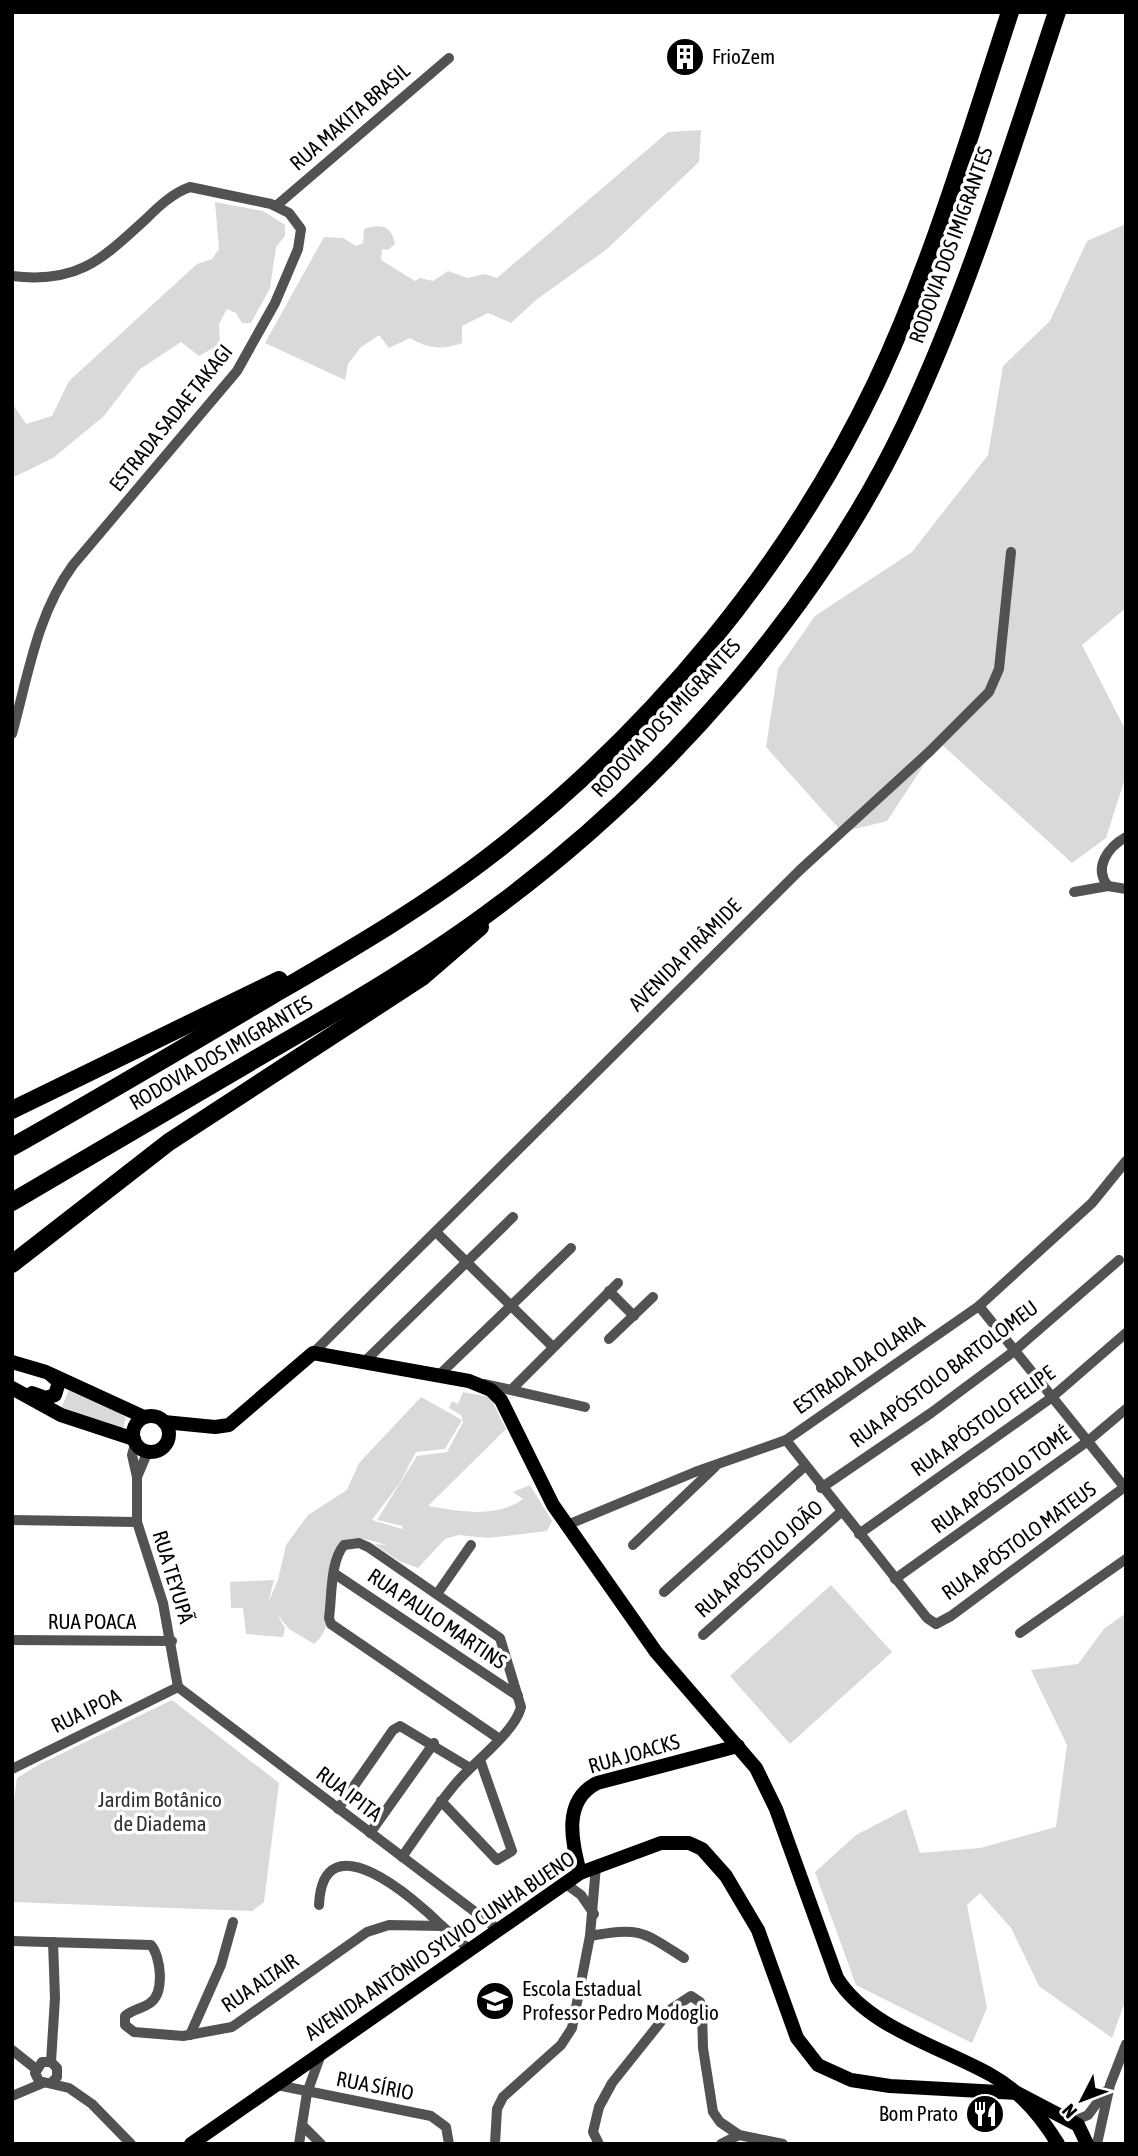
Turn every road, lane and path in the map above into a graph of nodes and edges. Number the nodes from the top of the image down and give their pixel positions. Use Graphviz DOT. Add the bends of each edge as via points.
graph roads {
  1 [pos="1010,12"];
  2 [pos="1057,12"];
  3 [pos="449,58"];
  4 [pos="276,206"];
  5 [pos="12,276"];
  6 [pos="1011,552"];
  7 [pos="12,734"];
  8 [pos="1121,840"];
  9 [pos="1126,850"];
  10 [pos="1108,886"];
  11 [pos="1126,889"];
  12 [pos="1074,892"];
  13 [pos="498,906"];
  14 [pos="303,978"];
  15 [pos="12,1110"];
  16 [pos="12,1147"];
  17 [pos="1126,1161"];
  18 [pos="12,1202"];
  19 [pos="513,1217"];
  20 [pos="436,1232"];
  21 [pos="571,1248"];
  22 [pos="1119,1260"];
  23 [pos="467,1263"];
  24 [pos="12,1264"];
  25 [pos="618,1283"];
  26 [pos="609,1292"];
  27 [pos="653,1297"];
  28 [pos="510,1304"];
  29 [pos="979,1306"];
  30 [pos="634,1316"];
  31 [pos="1126,1333"];
  32 [pos="609,1339"];
  33 [pos="553,1348"];
  34 [pos="1013,1352"];
  35 [pos="313,1353"];
  36 [pos="12,1362"];
  37 [pos="363,1363"];
  38 [pos="46,1372"];
  39 [pos="438,1376"];
  40 [pos="478,1383"];
  41 [pos="12,1385"];
  42 [pos="512,1389"];
  43 [pos="530,1395"];
  44 [pos="1051,1398"];
  45 [pos="584,1407"];
  46 [pos="1126,1409"];
  47 [pos="508,1412"];
  48 [pos="144,1417"];
  49 [pos="166,1429"];
  50 [pos="786,1440"];
  51 [pos="1088,1441"];
  52 [pos="139,1445"];
  53 [pos="717,1465"];
  54 [pos="804,1467"];
  55 [pos="1125,1487"];
  56 [pos="821,1488"];
  57 [pos="841,1512"];
  58 [pos="12,1520"];
  59 [pos="136,1522"];
  60 [pos="567,1525"];
  61 [pos="859,1534"];
  62 [pos="471,1545"];
  63 [pos="633,1545"];
  64 [pos="1126,1559"];
  65 [pos="335,1574"];
  66 [pos="895,1579"];
  67 [pos="664,1592"];
  68 [pos="437,1594"];
  69 [pos="1020,1633"];
  70 [pos="703,1636"];
  71 [pos="12,1640"];
  72 [pos="172,1642"];
  73 [pos="177,1687"];
  74 [pos="518,1696"];
  75 [pos="498,1738"];
  76 [pos="434,1744"];
  77 [pos="738,1746"];
  78 [pos="475,1764"];
  79 [pos="12,1769"];
  80 [pos="441,1801"];
  81 [pos="338,1809"];
  82 [pos="370,1833"];
  83 [pos="402,1857"];
  84 [pos="596,1866"];
  85 [pos="580,1873"];
  86 [pos="566,1884"];
  87 [pos="319,1905"];
  88 [pos="594,1914"];
  89 [pos="233,1922"];
  90 [pos="442,1926"];
  91 [pos="499,1930"];
  92 [pos="590,1936"];
  93 [pos="12,1941"];
  94 [pos="53,1942"];
  95 [pos="470,1950"];
  96 [pos="684,1958"];
  97 [pos="190,2035"];
  98 [pos="1126,2044"];
  99 [pos="12,2050"];
  100 [pos="321,2054"];
  101 [pos="51,2062"];
  102 [pos="975,2066"];
  103 [pos="36,2069"];
  104 [pos="58,2073"];
  105 [pos="47,2083"];
  106 [pos="277,2085"];
  107 [pos="1110,2085"];
  108 [pos="69,2088"];
  109 [pos="973,2091"];
  110 [pos="307,2093"];
  111 [pos="1017,2093"];
  112 [pos="12,2096"];
  113 [pos="1072,2122"];
  114 [pos="303,2126"];
  115 [pos="739,2135"];
  116 [pos="131,2144"];
  117 [pos="191,2144"];
  118 [pos="299,2144"];
  119 [pos="321,2144"];
  120 [pos="449,2144"];
  121 [pos="495,2144"];
  122 [pos="599,2144"];
  123 [pos="721,2144"];
  124 [pos="783,2144"];
  125 [pos="1058,2144"];
  126 [pos="1087,2144"];
  127 [pos="1097,2144"];
  1 -- 14 [label="highway, RODOVIA DOS IMIGRANTES" via="933,243 874,386 792,529 744,599 645,718 529,824 453,883"];
  2 -- 13 [label="highway, RODOVIA DOS IMIGRANTES" via="933,362 858,509 732,687 635,790"];
  3 -- 4 [label="street, RUA MAKITA BRASIL"];
  4 -- 5 [label="street" via="190,187 158,207 102,259 83,270 49,277"];
  4 -- 7 [label="street, ESTRADA SADAE TAKAGI" via="296,219 301,229 298,249 275,303 237,371 61,582 48,606"];
  6 -- 20 [label="street, AVENIDA PIRÂMIDE" via="999,669 989,692 800,870"];
  8 -- 9 [label="street"];
  8 -- 10 [label="street" via="1101,864 1101,878"];
  10 -- 11 [label="street"];
  10 -- 12 [label="street"];
  13 -- 18 [label="highway, RODOVIA DOS IMIGRANTES" via="353,1002"];
  13 -- 24 [label="highway" via="474,934 431,970 169,1142"];
  14 -- 15 [label="highway" via="276,980"];
  14 -- 16 [label="highway, RODOVIA DOS IMIGRANTES"];
  17 -- 29 [label="street, ESTRADA DA OLARIA" via="1092,1203"];
  19 -- 23 [label="street"];
  20 -- 23 [label="street"];
  20 -- 35 [label="street, AVENIDA PIRÂMIDE"];
  21 -- 28 [label="street"];
  22 -- 34 [label="street, RUA APÓSTOLO BARTOLOMEU"];
  23 -- 28 [label="street"];
  23 -- 37 [label="street"];
  25 -- 26 [label="street"];
  26 -- 30 [label="street"];
  26 -- 33 [label="street"];
  27 -- 30 [label="street"];
  28 -- 33 [label="street"];
  28 -- 39 [label="street"];
  29 -- 34 [label="street"];
  29 -- 50 [label="street, ESTRADA DA OLARIA"];
  30 -- 32 [label="street"];
  31 -- 44 [label="street, RUA APÓSTOLO FELIPE"];
  33 -- 42 [label="street"];
  34 -- 44 [label="street"];
  34 -- 56 [label="street, RUA APÓSTOLO BARTOLOMEU"];
  35 -- 37 [label="main road"];
  35 -- 49 [label="main road" via="229,1425"];
  36 -- 38 [label="main road"];
  37 -- 39 [label="main road"];
  38 -- 41 [label="main road" via="59,1382 51,1398"];
  38 -- 48 [label="main road"];
  39 -- 40 [label="main road"];
  40 -- 42 [label="street"];
  40 -- 47 [label="main road" via="495,1394"];
  41 -- 52 [label="main road" via="61,1415"];
  42 -- 43 [label="street"];
  43 -- 45 [label="street"];
  43 -- 47 [label="street" via="512,1399"];
  44 -- 51 [label="street"];
  44 -- 61 [label="street, RUA APÓSTOLO FELIPE"];
  46 -- 51 [label="street, RUA APÓSTOLO TOMÉ"];
  47 -- 60 [label="main road" via="534,1471"];
  48 -- 49 [label="main road" via="157,1417"];
  48 -- 52 [label="main road" via="134,1428"];
  49 -- 52 [label="main road" via="163,1447"];
  50 -- 53 [label="street, ESTRADA DA OLARIA"];
  50 -- 54 [label="street"];
  51 -- 55 [label="street"];
  51 -- 66 [label="street, RUA APÓSTOLO TOMÉ"];
  52 -- 59 [label="street, RUA TEYUPÃ"];
  53 -- 60 [label="street, ESTRADA DA OLARIA"];
  53 -- 63 [label="street"];
  54 -- 56 [label="street"];
  54 -- 67 [label="street"];
  55 -- 66 [label="street, RUA APÓSTOLO MATEUS" via="951,1616 933,1623"];
  56 -- 57 [label="street"];
  57 -- 61 [label="street"];
  57 -- 70 [label="street, RUA APÓSTOLO JOÃO"];
  58 -- 59 [label="street"];
  59 -- 72 [label="street, RUA TEYUPÃ"];
  60 -- 77 [label="main road" via="656,1652"];
  61 -- 66 [label="street"];
  62 -- 68 [label="street"];
  64 -- 69 [label="street"];
  65 -- 68 [label="street" via="340,1550 359,1543"];
  65 -- 74 [label="street, RUA PAULO MARTINS"];
  65 -- 75 [label="street" via="331,1624"];
  68 -- 74 [label="street" via="500,1638"];
  71 -- 72 [label="street, RUA POACA"];
  72 -- 73 [label="street, RUA TEYUPÃ"];
  73 -- 79 [label="street, RUA IPOA"];
  73 -- 81 [label="street, RUA IPITA"];
  74 -- 75 [label="street" via="519,1713"];
  75 -- 78 [label="street"];
  76 -- 78 [label="street"];
  76 -- 81 [label="street" via="405,1726 397,1727"];
  76 -- 82 [label="street"];
  77 -- 85 [label="main road, RUA JOACKS" via="586,1788 575,1805 572,1828"];
  77 -- 102 [label="main road" via="764,1781 845,1992 870,2013"];
  78 -- 80 [label="street"];
  78 -- 80 [label="street" via="512,1851 497,1860"];
  80 -- 83 [label="street"];
  81 -- 82 [label="street, RUA IPITA"];
  82 -- 83 [label="street, RUA IPITA"];
  83 -- 91 [label="street, RUA IPITA"];
  84 -- 85 [label="main road, AVENIDA ANTÔNIO SYLVIO CUNHA BUENO"];
  84 -- 88 [label="street"];
  84 -- 109 [label="main road, AVENIDA ANTÔNIO SYLVIO CUNHA BUENO" via="661,1843 689,1843 702,1849 726,1875 758,1930 787,2017 818,2065 851,2080"];
  85 -- 86 [label="main road, AVENIDA ANTÔNIO SYLVIO CUNHA BUENO"];
  86 -- 88 [label="street"];
  86 -- 91 [label="main road, AVENIDA ANTÔNIO SYLVIO CUNHA BUENO"];
  87 -- 90 [label="street" via="327,1876 350,1866 378,1875"];
  88 -- 92 [label="street"];
  89 -- 97 [label="street" via="221,1965"];
  90 -- 95 [label="street"];
  90 -- 97 [label="street, RUA ALTAIR" via="379,1927 232,2027"];
  91 -- 95 [label="main road, AVENIDA ANTÔNIO SYLVIO CUNHA BUENO"];
  92 -- 96 [label="street" via="638,1931"];
  92 -- 121 [label="street" via="572,2028 561,2045 503,2097 497,2109"];
  93 -- 94 [label="street, RUA ALTAIR"];
  94 -- 97 [label="street, RUA ALTAIR" via="151,1945 159,1961 158,1992 150,2004 125,2016 125,2025 134,2032"];
  94 -- 101 [label="street"];
  95 -- 100 [label="main road, AVENIDA ANTÔNIO SYLVIO CUNHA BUENO"];
  98 -- 107 [label="street"];
  99 -- 103 [label="street"];
  100 -- 106 [label="main road, AVENIDA ANTÔNIO SYLVIO CUNHA BUENO"];
  100 -- 110 [label="street"];
  101 -- 103 [label="street" via="42,2062"];
  101 -- 104 [label="street"];
  102 -- 109 [label="main road" via="979,2080"];
  102 -- 111 [label="main road"];
  103 -- 105 [label="street" via="36,2077"];
  104 -- 105 [label="street"];
  104 -- 108 [label="street"];
  105 -- 108 [label="street"];
  105 -- 112 [label="street"];
  106 -- 110 [label="street, RUA SÍRIO"];
  106 -- 117 [label="main road, AVENIDA ANTÔNIO SYLVIO CUNHA BUENO"];
  107 -- 113 [label="street" via="1088,2115"];
  107 -- 127 [label="street"];
  108 -- 116 [label="street" via="92,2104"];
  109 -- 111 [label="main road, AVENIDA ANTÔNIO SYLVIO CUNHA BUENO"];
  110 -- 114 [label="street"];
  110 -- 120 [label="street, RUA SÍRIO" via="431,2116 446,2127"];
  111 -- 113 [label="main road"];
  111 -- 125 [label="main road"];
  113 -- 125 [label="main road" via="1063,2129"];
  113 -- 126 [label="main road" via="1083,2131"];
  114 -- 118 [label="street"];
  114 -- 119 [label="street"];
  115 -- 122 [label="street" via="713,2112 702,2010 691,1996 671,2009 604,2095 593,2132"];
  115 -- 123 [label="street"];
  115 -- 124 [label="street"];
}
